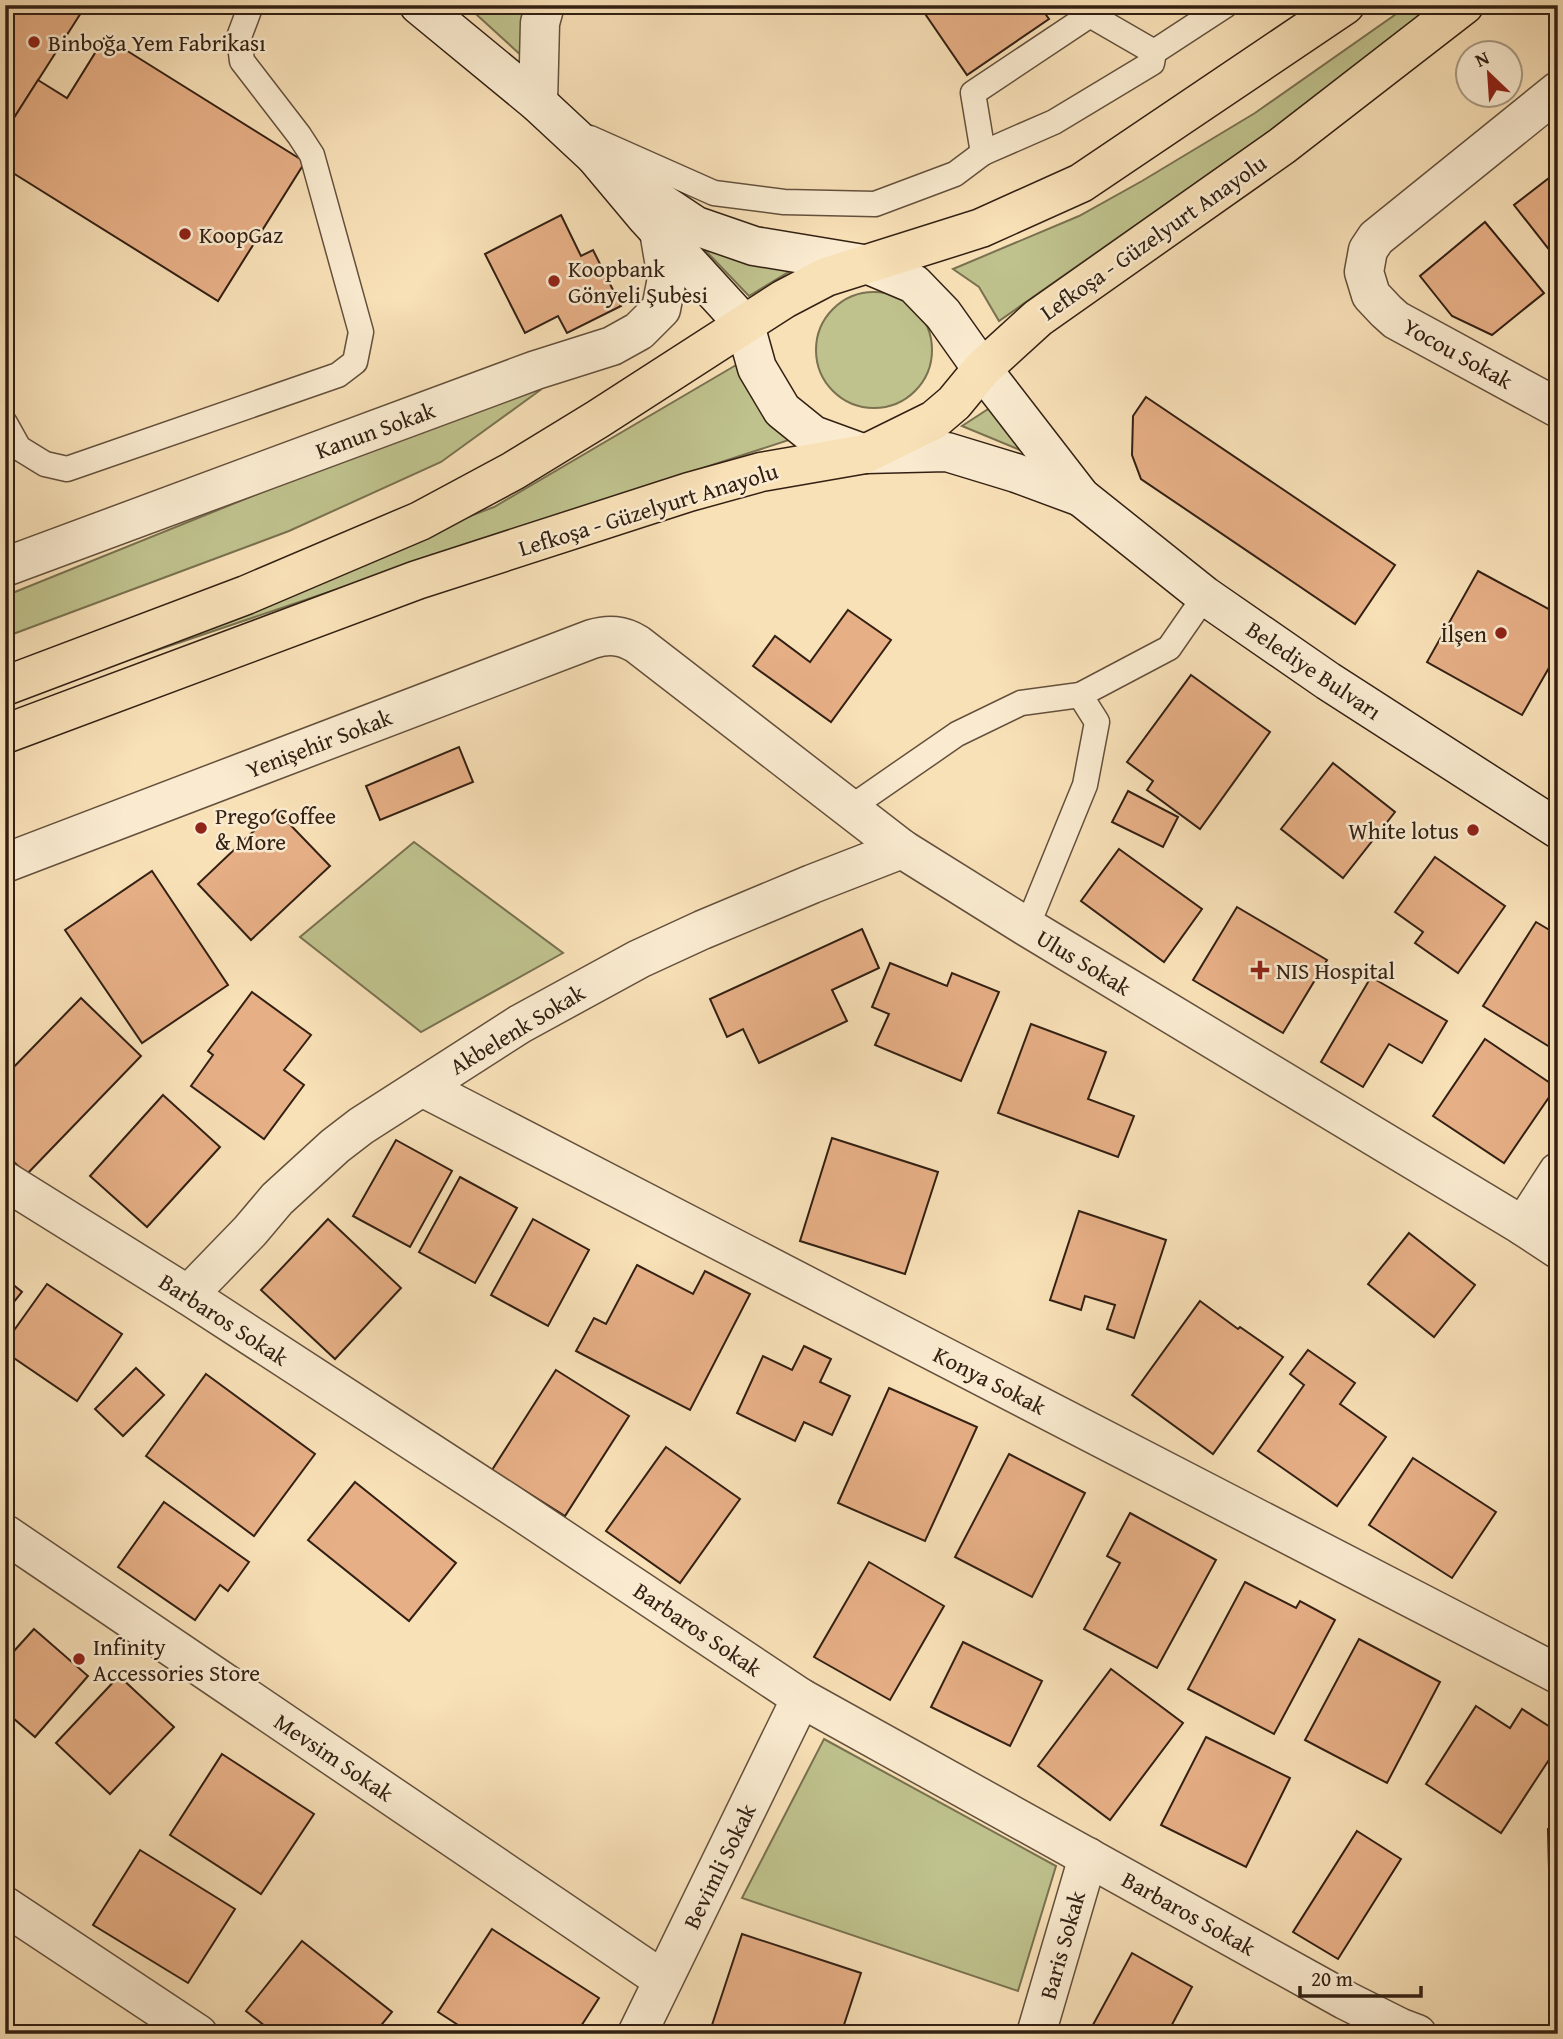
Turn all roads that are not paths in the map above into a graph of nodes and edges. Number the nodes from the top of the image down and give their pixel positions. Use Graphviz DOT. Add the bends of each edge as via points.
graph roads {
  1 [pos="251,5"];
  2 [pos="419,5"];
  3 [pos="545,5"];
  4 [pos="1226,5"];
  5 [pos="1345,5"];
  6 [pos="1464,5"];
  7 [pos="1154,52"];
  8 [pos="1558,91"];
  9 [pos="538,103"];
  10 [pos="583,143"];
  11 [pos="983,153"];
  12 [pos="659,230"];
  13 [pos="869,265"];
  14 [pos="745,325"];
  15 [pos="982,369"];
  16 [pos="1558,408"];
  17 [pos="5,423"];
  18 [pos="865,454"];
  19 [pos="1081,497"];
  20 [pos="5,566"];
  21 [pos="1205,596"];
  22 [pos="634,641"];
  23 [pos="5,686"];
  24 [pos="1080,695"];
  25 [pos="5,734"];
  26 [pos="849,808"];
  27 [pos="1558,829"];
  28 [pos="902,849"];
  29 [pos="5,863"];
  30 [pos="1027,927"];
  31 [pos="422,1087"];
  32 [pos="1558,1172"];
  33 [pos="5,1181"];
  34 [pos="1523,1226"];
  35 [pos="1558,1249"];
  36 [pos="188,1296"];
  37 [pos="5,1534"];
  38 [pos="1558,1674"];
  39 [pos="801,1698"];
  40 [pos="1088,1857"];
  41 [pos="5,1906"];
  42 [pos="663,1980"];
  43 [pos="198,2034"];
  44 [pos="637,2034"];
  45 [pos="1036,2034"];
  46 [pos="1417,2034"];
  1 -- 17 [label="lane" via="239,37 242,61 312,155 361,332 355,362 338,375 67,469 45,464 19,448"];
  2 -- 9 [label="street"];
  3 -- 9 [label="street" via="540,23"];
  4 -- 7 [label="lane"];
  5 -- 13 [label="highway" via="1081,183 981,228"];
  6 -- 15 [label="highway, Lefkoşa - Güzelyurt Anayolu" via="1282,146 1038,318"];
  7 -- 11 [label="lane" via="1152,63 1054,122"];
  7 -- 11 [label="lane" via="1090,15 974,93"];
  8 -- 16 [label="street, Yocou Sokak" via="1376,238 1364,265 1365,280 1376,301 1396,320"];
  9 -- 10 [label="street"];
  10 -- 11 [label="lane" via="619,150 714,193 784,202 875,204 955,174"];
  10 -- 12 [label="street"];
  10 -- 13 [label="street, Belediye Bulvarı" via="696,226 754,246"];
  12 -- 14 [label="street"];
  12 -- 20 [label="street, Kanun Sokak" via="667,278 661,309 639,331 612,346"];
  13 -- 14 [label="highway" via="826,277"];
  13 -- 15 [label="street, Belediye Bulvarı" via="914,284 943,314"];
  14 -- 18 [label="street, Belediye Bulvarı" via="757,368 782,410 813,435"];
  14 -- 23 [label="highway" via="513,471 421,521"];
  15 -- 18 [label="highway, Lefkoşa - Güzelyurt Anayolu" via="934,420"];
  15 -- 19 [label="street, Belediye Bulvarı"];
  18 -- 19 [label="street, Belediye Bulvarı" via="947,453"];
  18 -- 25 [label="highway, Lefkoşa - Güzelyurt Anayolu" via="761,472 620,513 417,580"];
  19 -- 21 [label="street, Belediye Bulvarı"];
  21 -- 24 [label="lane" via="1169,648"];
  21 -- 27 [label="street, Belediye Bulvarı"];
  22 -- 26 [label="street, Ulus Sokak"];
  22 -- 29 [label="street, Yenişehir Sokak" via="614,635 592,639"];
  24 -- 26 [label="lane" via="1021,703 957,734"];
  24 -- 30 [label="lane" via="1097,722 1085,785"];
  26 -- 28 [label="street, Ulus Sokak"];
  28 -- 30 [label="street, Ulus Sokak"];
  28 -- 31 [label="street, Akbelenk Sokak" via="639,959 520,1024"];
  30 -- 34 [label="street, Ulus Sokak"];
  31 -- 36 [label="street, Akbelenk Sokak" via="314,1163"];
  31 -- 38 [label="street, Konya Sokak"];
  32 -- 34 [label="street"];
  33 -- 36 [label="street, Barbaros Sokak"];
  34 -- 35 [label="street, Ulus Sokak"];
  36 -- 39 [label="street, Barbaros Sokak"];
  37 -- 42 [label="street, Mevsim Sokak"];
  39 -- 40 [label="street, Barbaros Sokak"];
  39 -- 42 [label="street, Bevimli Sokak"];
  40 -- 45 [label="street, Baris Sokak"];
  40 -- 46 [label="street, Barbaros Sokak" via="1345,2000"];
  41 -- 43 [label="street"];
  42 -- 44 [label="street, Bevimli Sokak"];
}
